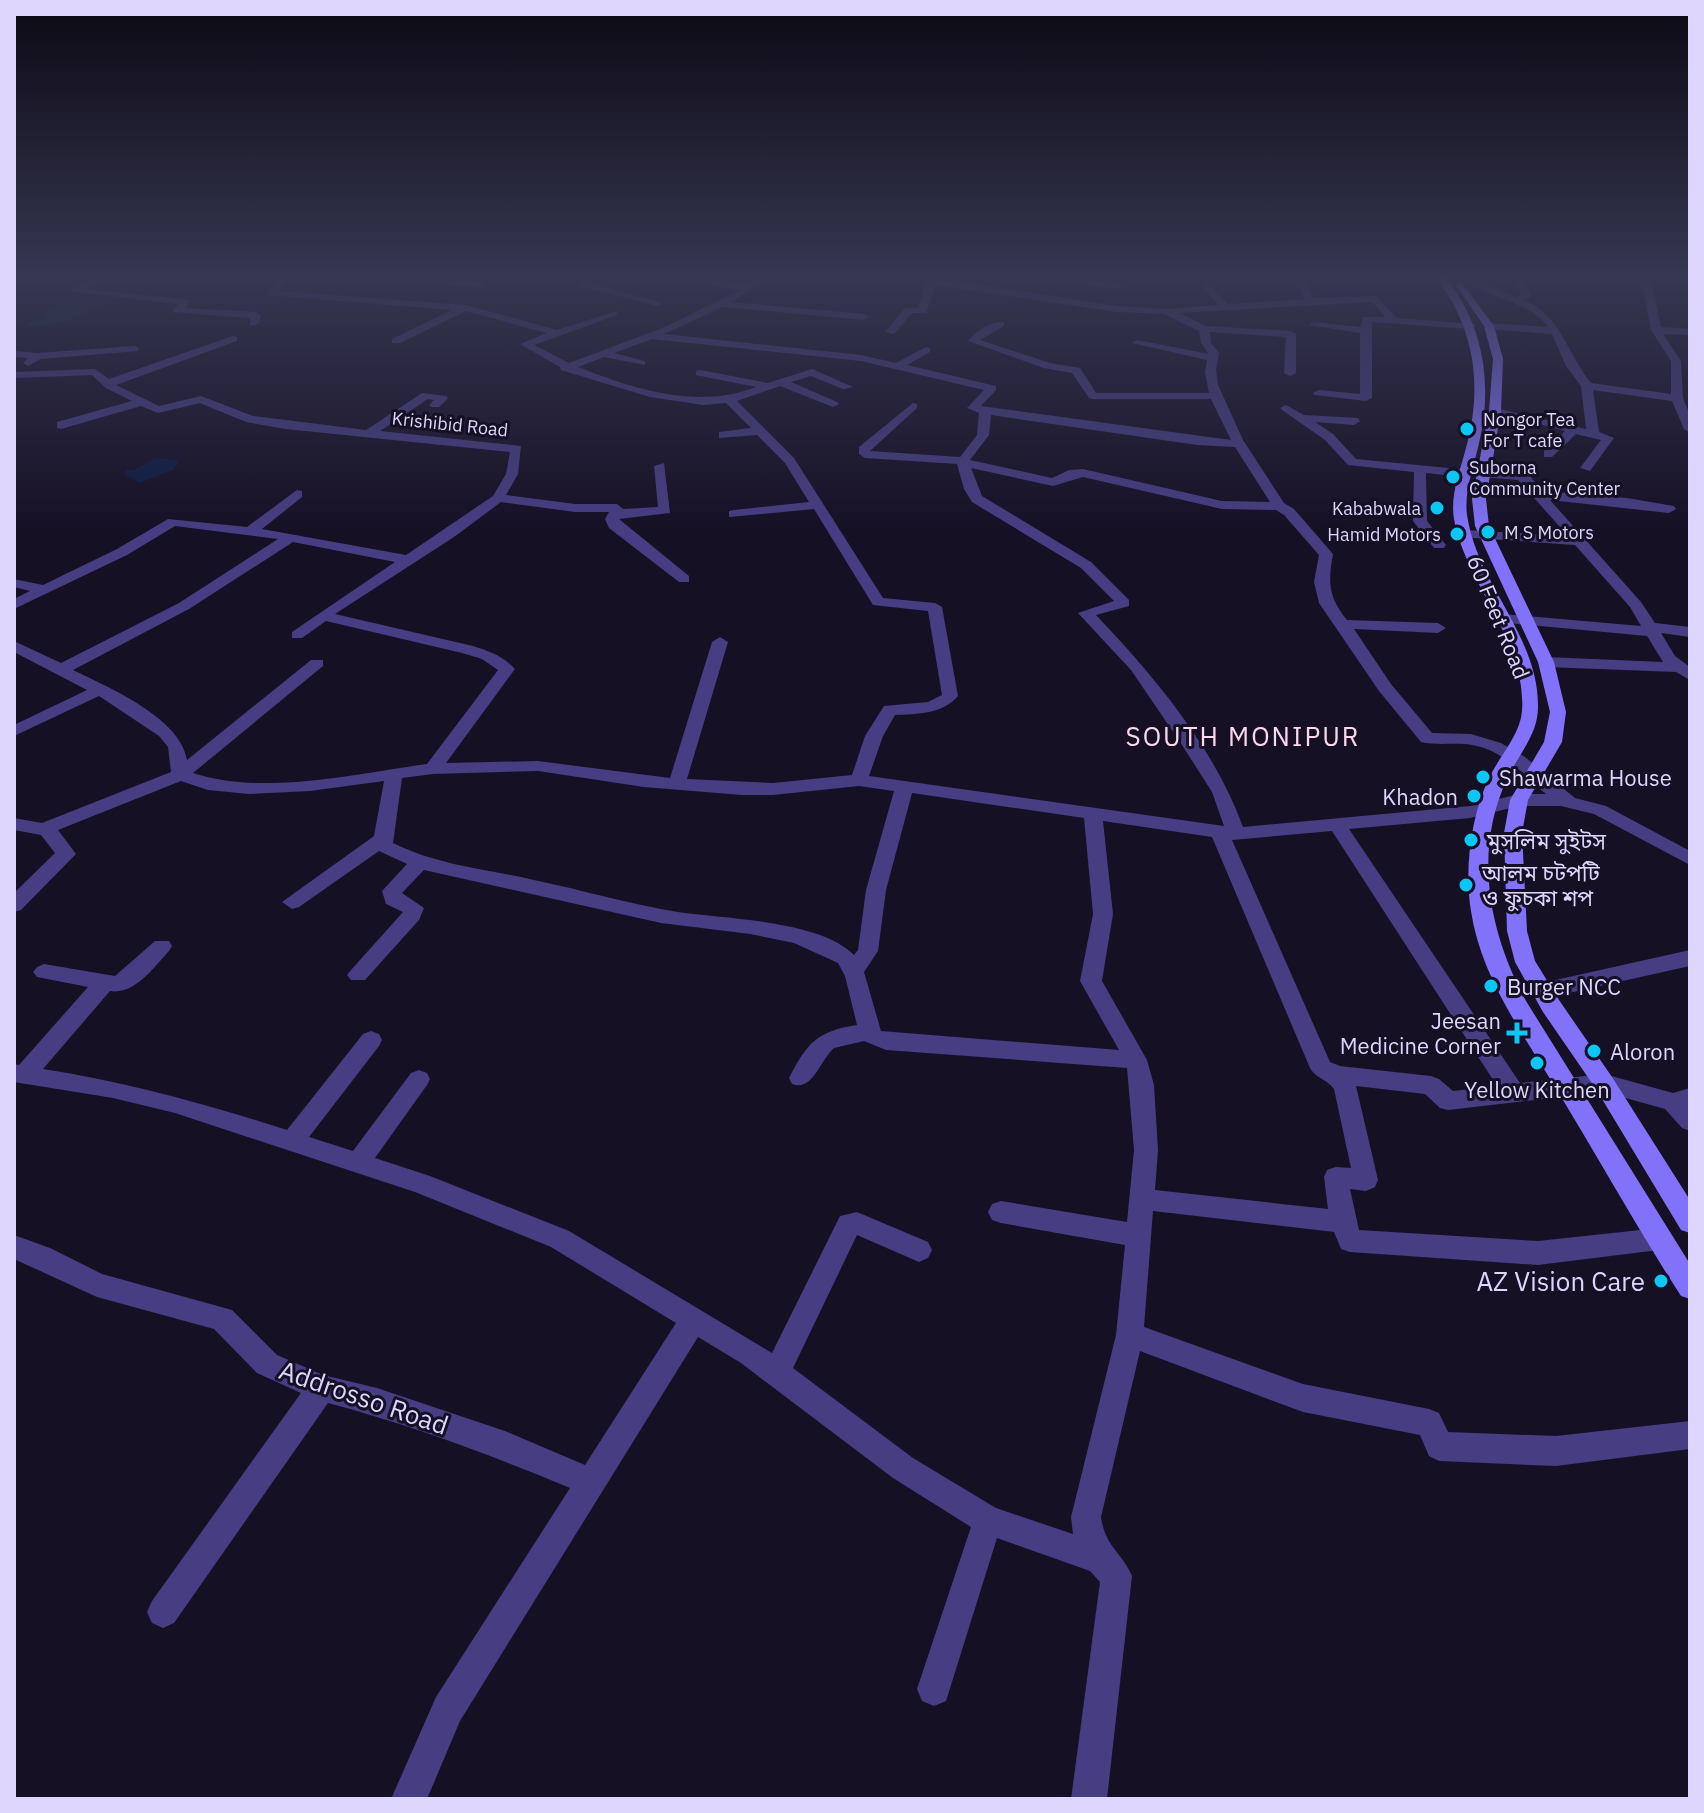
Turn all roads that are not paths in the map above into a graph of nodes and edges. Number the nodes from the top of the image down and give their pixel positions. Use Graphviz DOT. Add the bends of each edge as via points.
graph roads {
  1 [pos="1676,361"];
  2 [pos="31,362"];
  3 [pos="170,362"];
  4 [pos="554,362"];
  5 [pos="582,362"];
  6 [pos="635,362"];
  7 [pos="878,362"];
  8 [pos="906,362"];
  9 [pos="1035,362"];
  10 [pos="1213,362"];
  11 [pos="1290,362"];
  12 [pos="1365,362"];
  13 [pos="1480,362"];
  14 [pos="1498,362"];
  15 [pos="1569,362"];
  16 [pos="641,363"];
  17 [pos="898,366"];
  18 [pos="565,368"];
  19 [pos="700,373"];
  20 [pos="1290,373"];
  21 [pos="14,374"];
  22 [pos="1479,377"];
  23 [pos="1497,380"];
  24 [pos="781,382"];
  25 [pos="107,384"];
  26 [pos="768,386"];
  27 [pos="1587,386"];
  28 [pos="847,387"];
  29 [pos="1319,393"];
  30 [pos="1682,393"];
  31 [pos="1217,396"];
  32 [pos="729,400"];
  33 [pos="138,403"];
  34 [pos="833,404"];
  35 [pos="435,405"];
  36 [pos="913,406"];
  37 [pos="1286,408"];
  38 [pos="985,411"];
  39 [pos="1495,411"];
  40 [pos="1300,417"];
  41 [pos="1354,421"];
  42 [pos="61,425"];
  43 [pos="1574,429"];
  44 [pos="1690,429"];
  45 [pos="761,431"];
  46 [pos="369,433"];
  47 [pos="1593,434"];
  48 [pos="723,435"];
  49 [pos="1242,444"];
  50 [pos="1548,454"];
  51 [pos="963,462"];
  52 [pos="660,466"];
  53 [pos="1586,468"];
  54 [pos="1420,469"];
  55 [pos="1465,473"];
  56 [pos="1483,483"];
  57 [pos="1461,490"];
  58 [pos="297,494"];
  59 [pos="1539,495"];
  60 [pos="498,498"];
  61 [pos="818,505"];
  62 [pos="1279,506"];
  63 [pos="1669,509"];
  64 [pos="614,514"];
  65 [pos="734,514"];
  66 [pos="250,532"];
  67 [pos="1475,535"];
  68 [pos="291,537"];
  69 [pos="1579,541"];
  70 [pos="1439,545"];
  71 [pos="409,560"];
  72 [pos="684,579"];
  73 [pos="14,583"];
  74 [pos="44,590"];
  75 [pos="14,605"];
  76 [pos="324,616"];
  77 [pos="1503,619"];
  78 [pos="1527,621"];
  79 [pos="1342,624"];
  80 [pos="1438,628"];
  81 [pos="1650,629"];
  82 [pos="1690,632"];
  83 [pos="297,635"];
  84 [pos="720,642"];
  85 [pos="14,646"];
  86 [pos="1520,660"];
  87 [pos="1546,662"];
  88 [pos="317,663"];
  89 [pos="60,670"];
  90 [pos="1684,671"];
  91 [pos="100,690"];
  92 [pos="14,731"];
  93 [pos="1515,752"];
  94 [pos="1540,766"];
  95 [pos="433,769"];
  96 [pos="180,775"];
  97 [pos="394,775"];
  98 [pos="859,780"];
  99 [pos="677,784"];
  100 [pos="904,788"];
  101 [pos="1519,800"];
  102 [pos="1582,804"];
  103 [pos="1093,814"];
  104 [pos="1486,818"];
  105 [pos="14,824"];
  106 [pos="1337,825"];
  107 [pos="46,828"];
  108 [pos="1228,833"];
  109 [pos="1513,833"];
  110 [pos="383,839"];
  111 [pos="1690,859"];
  112 [pos="421,861"];
  113 [pos="292,902"];
  114 [pos="14,905"];
  115 [pos="162,946"];
  116 [pos="1690,958"];
  117 [pos="855,969"];
  118 [pos="44,972"];
  119 [pos="358,975"];
  120 [pos="105,982"];
  121 [pos="1542,991"];
  122 [pos="870,1032"];
  123 [pos="371,1040"];
  124 [pos="1136,1060"];
  125 [pos="20,1074"];
  126 [pos="1337,1075"];
  127 [pos="800,1078"];
  128 [pos="419,1079"];
  129 [pos="1604,1083"];
  130 [pos="1568,1088"];
  131 [pos="1515,1094"];
  132 [pos="1682,1099"];
  133 [pos="1690,1121"];
  134 [pos="291,1142"];
  135 [pos="358,1163"];
  136 [pos="1143,1199"];
  137 [pos="1001,1212"];
  138 [pos="1343,1222"];
  139 [pos="1690,1222"];
  140 [pos="1140,1236"];
  141 [pos="1659,1239"];
  142 [pos="14,1247"];
  143 [pos="919,1250"];
  144 [pos="1690,1287"];
  145 [pos="694,1319"];
  146 [pos="1130,1335"];
  147 [pos="776,1373"];
  148 [pos="322,1388"];
  149 [pos="1690,1435"];
  150 [pos="591,1482"];
  151 [pos="988,1520"];
  152 [pos="1097,1558"];
  153 [pos="163,1612"];
  154 [pos="934,1689"];
  155 [pos="409,1799"];
  156 [pos="1089,1799"];
  1 -- 30 [label="street"];
  2 -- 21 [label="street, Krishibid Road"];
  3 -- 25 [label="street"];
  4 -- 18 [label="street"];
  5 -- 18 [label="street"];
  6 -- 16 [label="street"];
  7 -- 17 [label="street"];
  8 -- 17 [label="street"];
  9 -- 31 [label="street" via="1076,370 1093,396"];
  10 -- 31 [label="street" via="1210,372"];
  11 -- 20 [label="street"];
  12 -- 29 [label="street" via="1366,398"];
  13 -- 22 [label="street, 60 Feet Road"];
  14 -- 23 [label="street, 60 Feet Road"];
  15 -- 27 [label="street"];
  17 -- 38 [label="street" via="992,388 973,408"];
  18 -- 32 [label="street" via="692,401"];
  19 -- 26 [label="street"];
  21 -- 25 [label="street, Krishibid Road" via="95,372"];
  22 -- 23 [label="street"];
  22 -- 55 [label="street, 60 Feet Road" via="1475,435"];
  23 -- 39 [label="street, 60 Feet Road"];
  24 -- 26 [label="street"];
  24 -- 28 [label="street" via="812,372"];
  24 -- 34 [label="street"];
  25 -- 33 [label="street, Krishibid Road"];
  26 -- 32 [label="street"];
  27 -- 30 [label="street"];
  27 -- 47 [label="street"];
  30 -- 44 [label="street"];
  31 -- 49 [label="street"];
  32 -- 45 [label="street"];
  33 -- 42 [label="street"];
  33 -- 46 [label="street, Krishibid Road" via="158,410 201,399 250,419"];
  35 -- 46 [label="street" via="442,398 426,395"];
  36 -- 51 [label="street" via="863,450 865,454"];
  37 -- 40 [label="street"];
  38 -- 49 [label="street"];
  38 -- 51 [label="street" via="983,435"];
  39 -- 43 [label="street"];
  39 -- 56 [label="street, 60 Feet Road"];
  40 -- 41 [label="street"];
  40 -- 54 [label="street" via="1352,462"];
  43 -- 47 [label="street"];
  43 -- 50 [label="street"];
  45 -- 48 [label="street"];
  45 -- 61 [label="street" via="790,461"];
  46 -- 60 [label="street, Krishibid Road" via="517,449 512,474"];
  47 -- 53 [label="street" via="1608,438"];
  49 -- 62 [label="street"];
  51 -- 62 [label="street" via="1053,482 1083,473 1222,505"];
  51 -- 108 [label="street" via="977,499 1086,565 1124,603 1086,613 1137,667 1191,745 1221,792"];
  52 -- 64 [label="street" via="665,510"];
  54 -- 55 [label="street"];
  54 -- 70 [label="street" via="1420,521"];
  55 -- 57 [label="street, 60 Feet Road"];
  56 -- 57 [label="street"];
  56 -- 59 [label="street" via="1522,476"];
  56 -- 67 [label="street, 60 Feet Road"];
  57 -- 67 [label="street, 60 Feet Road"];
  58 -- 66 [label="street"];
  59 -- 63 [label="street"];
  59 -- 69 [label="street"];
  60 -- 64 [label="street" via="617,508"];
  60 -- 71 [label="street"];
  61 -- 65 [label="street"];
  61 -- 98 [label="street" via="878,602 935,607 950,696 945,702 890,710 874,736"];
  62 -- 79 [label="street" via="1326,554 1322,591"];
  64 -- 72 [label="street" via="614,525"];
  66 -- 68 [label="street"];
  66 -- 74 [label="street" via="173,522"];
  67 -- 69 [label="street"];
  67 -- 77 [label="street, 60 Feet Road"];
  67 -- 78 [label="street, 60 Feet Road"];
  68 -- 71 [label="street"];
  68 -- 89 [label="street" via="184,606"];
  69 -- 81 [label="street" via="1636,605"];
  71 -- 76 [label="street"];
  73 -- 74 [label="street"];
  74 -- 75 [label="street"];
  76 -- 83 [label="street"];
  76 -- 95 [label="street" via="467,649 507,669"];
  77 -- 78 [label="street"];
  77 -- 86 [label="street, 60 Feet Road"];
  78 -- 81 [label="street"];
  78 -- 87 [label="street, 60 Feet Road"];
  79 -- 80 [label="street"];
  79 -- 93 [label="street" via="1404,715 1427,738 1475,739"];
  81 -- 82 [label="street"];
  81 -- 90 [label="street" via="1669,659"];
  84 -- 99 [label="street"];
  85 -- 89 [label="street"];
  86 -- 87 [label="street"];
  86 -- 93 [label="street, 60 Feet Road" via="1531,711"];
  87 -- 90 [label="street"];
  87 -- 94 [label="street, 60 Feet Road" via="1558,712 1553,742"];
  88 -- 96 [label="street"];
  89 -- 91 [label="street"];
  91 -- 92 [label="street"];
  91 -- 96 [label="street" via="161,728 175,745"];
  93 -- 94 [label="street"];
  93 -- 104 [label="street, 60 Feet Road" via="1498,778"];
  94 -- 101 [label="street, 60 Feet Road"];
  94 -- 102 [label="street" via="1553,793"];
  95 -- 97 [label="street"];
  95 -- 99 [label="street" via="538,766"];
  96 -- 97 [label="street" via="249,788"];
  96 -- 107 [label="street"];
  97 -- 110 [label="street"];
  98 -- 99 [label="street" via="773,789"];
  98 -- 100 [label="street"];
  100 -- 103 [label="street"];
  100 -- 117 [label="street" via="876,890 868,951"];
  101 -- 102 [label="street"];
  101 -- 104 [label="street"];
  101 -- 109 [label="street, 60 Feet Road"];
  102 -- 111 [label="street"];
  103 -- 108 [label="street"];
  103 -- 124 [label="street" via="1103,914 1091,981"];
  104 -- 106 [label="street"];
  104 -- 109 [label="street"];
  104 -- 130 [label="street, 60 Feet Road" via="1480,910 1496,964"];
  105 -- 107 [label="street"];
  106 -- 108 [label="street"];
  106 -- 131 [label="street"];
  107 -- 114 [label="street" via="66,854"];
  108 -- 126 [label="street" via="1321,1068"];
  109 -- 121 [label="street, 60 Feet Road" via="1517,931 1525,962"];
  110 -- 112 [label="street" via="384,846 396,853"];
  110 -- 113 [label="street"];
  112 -- 117 [label="street" via="677,918 758,925 842,954"];
  112 -- 119 [label="street" via="392,891 393,899 414,908 412,915"];
  115 -- 120 [label="street" via="128,979"];
  116 -- 121 [label="street"];
  117 -- 122 [label="street"];
  118 -- 120 [label="street"];
  120 -- 125 [label="street"];
  121 -- 129 [label="street, 60 Feet Road"];
  122 -- 124 [label="street" via="886,1041"];
  122 -- 127 [label="street" via="823,1041"];
  123 -- 134 [label="street"];
  124 -- 136 [label="street" via="1146,1150"];
  125 -- 134 [label="street" via="175,1104"];
  126 -- 131 [label="street" via="1431,1085 1448,1101"];
  126 -- 138 [label="street" via="1345,1087 1366,1180 1336,1177"];
  128 -- 135 [label="street"];
  129 -- 130 [label="street"];
  129 -- 132 [label="street"];
  129 -- 139 [label="street, 60 Feet Road"];
  130 -- 131 [label="street"];
  130 -- 141 [label="street, 60 Feet Road"];
  132 -- 133 [label="street"];
  134 -- 135 [label="street"];
  135 -- 145 [label="street" via="560,1239"];
  136 -- 138 [label="street"];
  136 -- 140 [label="street"];
  137 -- 140 [label="street"];
  138 -- 141 [label="street" via="1350,1241 1538,1253"];
  140 -- 146 [label="street"];
  141 -- 144 [label="street, 60 Feet Road"];
  142 -- 148 [label="street, Addrosso Road" via="97,1285 222,1319 267,1364"];
  143 -- 147 [label="street" via="849,1224"];
  145 -- 147 [label="street"];
  145 -- 150 [label="street"];
  146 -- 149 [label="street" via="1303,1398 1429,1423 1439,1446 1556,1451"];
  146 -- 152 [label="street" via="1086,1517 1088,1542"];
  147 -- 151 [label="street" via="903,1468"];
  148 -- 150 [label="street, Addrosso Road" via="491,1441"];
  148 -- 153 [label="street"];
  150 -- 155 [label="street" via="448,1709"];
  151 -- 152 [label="street"];
  151 -- 154 [label="street"];
  152 -- 156 [label="street" via="1116,1576"];
}
